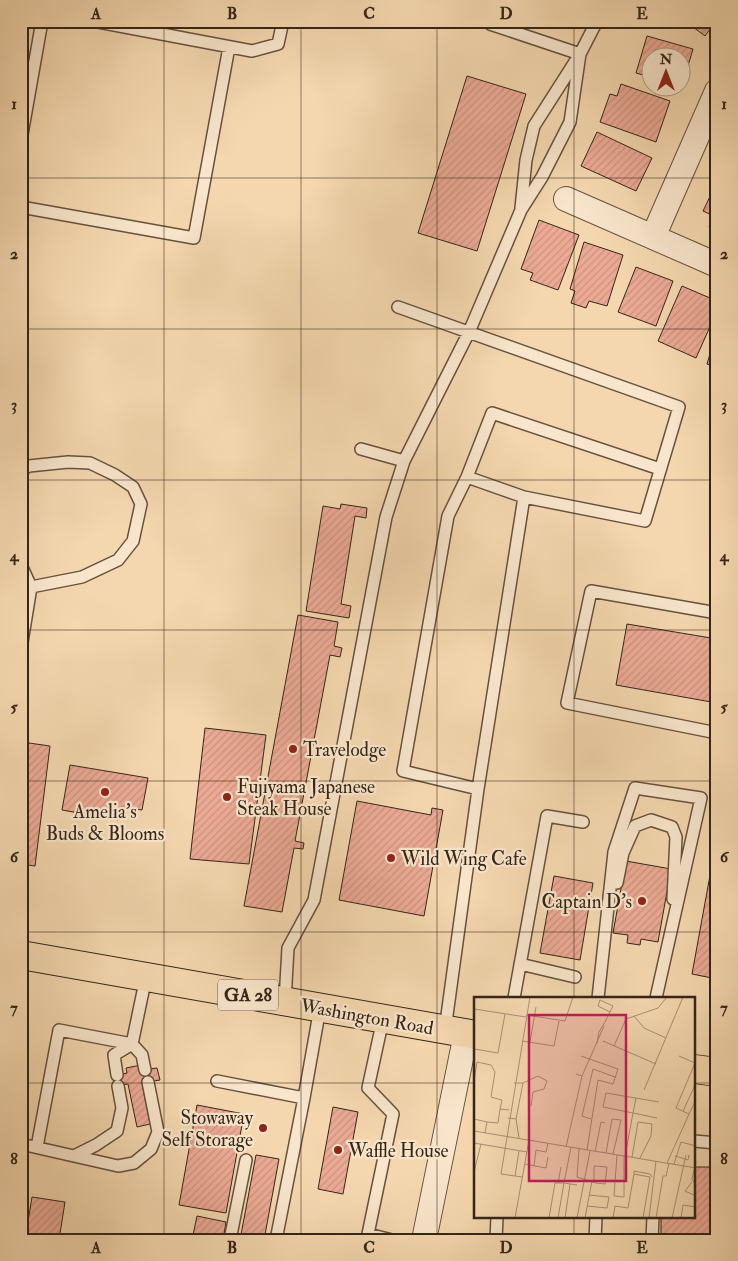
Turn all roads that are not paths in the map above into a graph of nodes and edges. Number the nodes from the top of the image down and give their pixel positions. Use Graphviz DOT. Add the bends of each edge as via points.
graph roads {
  1 [pos="42,21"];
  2 [pos="93,21"];
  3 [pos="282,21"];
  4 [pos="597,21"];
  5 [pos="490,24"];
  6 [pos="229,47"];
  7 [pos="580,54"];
  8 [pos="717,91"];
  9 [pos="21,140"];
  10 [pos="566,199"];
  11 [pos="21,207"];
  12 [pos="521,210"];
  13 [pos="653,237"];
  14 [pos="717,265"];
  15 [pos="398,307"];
  16 [pos="469,332"];
  17 [pos="361,449"];
  18 [pos="404,461"];
  19 [pos="21,470"];
  20 [pos="660,470"];
  21 [pos="467,477"];
  22 [pos="524,497"];
  23 [pos="21,565"];
  24 [pos="31,587"];
  25 [pos="717,613"];
  26 [pos="21,648"];
  27 [pos="717,733"];
  28 [pos="478,788"];
  29 [pos="583,822"];
  30 [pos="608,908"];
  31 [pos="671,933"];
  32 [pos="21,954"];
  33 [pos="520,964"];
  34 [pos="146,977"];
  35 [pos="575,977"];
  36 [pos="514,997"];
  37 [pos="598,997"];
  38 [pos="656,997"];
  39 [pos="285,1001"];
  40 [pos="320,1008"];
  41 [pos="382,1019"];
  42 [pos="462,1033"];
  43 [pos="132,1044"];
  44 [pos="696,1069"];
  45 [pos="145,1070"];
  46 [pos="717,1072"];
  47 [pos="148,1082"];
  48 [pos="217,1082"];
  49 [pos="304,1098"];
  50 [pos="696,1141"];
  51 [pos="717,1143"];
  52 [pos="21,1144"];
  53 [pos="37,1147"];
  54 [pos="76,1155"];
  55 [pos="246,1160"];
  56 [pos="497,1218"];
  57 [pos="596,1218"];
  58 [pos="653,1218"];
  59 [pos="230,1240"];
  60 [pos="276,1240"];
  61 [pos="392,1240"];
  62 [pos="424,1240"];
  63 [pos="496,1240"];
  64 [pos="595,1240"];
  65 [pos="652,1240"];
  1 -- 9 [label="lane"];
  2 -- 6 [label="lane"];
  3 -- 6 [label="lane" via="278,44 252,51"];
  4 -- 7 [label="lane"];
  5 -- 7 [label="lane"];
  6 -- 11 [label="lane" via="194,238"];
  7 -- 12 [label="lane" via="570,122"];
  7 -- 12 [label="lane" via="534,126 526,160"];
  8 -- 13 [label="street"];
  10 -- 13 [label="street"];
  12 -- 16 [label="lane"];
  13 -- 14 [label="street"];
  15 -- 16 [label="lane"];
  16 -- 18 [label="lane"];
  16 -- 20 [label="lane" via="679,407"];
  17 -- 18 [label="lane"];
  18 -- 39 [label="lane" via="386,517 314,900 288,948"];
  19 -- 24 [label="lane" via="29,466 68,462 90,464 133,487 141,504 133,541 118,560 82,577"];
  20 -- 21 [label="lane" via="492,413"];
  20 -- 22 [label="lane" via="645,521"];
  21 -- 22 [label="lane"];
  21 -- 28 [label="lane" via="448,516 402,771"];
  22 -- 28 [label="lane"];
  23 -- 24 [label="lane"];
  24 -- 26 [label="lane"];
  25 -- 27 [label="lane" via="591,591 567,703"];
  28 -- 42 [label="lane"];
  29 -- 33 [label="lane" via="547,816"];
  30 -- 31 [label="lane" via="615,895 623,853 635,826 651,820 672,827 676,837"];
  30 -- 31 [label="lane" via="614,852 635,788 701,798"];
  30 -- 37 [label="lane"];
  31 -- 38 [label="lane"];
  32 -- 34 [label="main road, Washington Road / GA 28"];
  33 -- 35 [label="lane"];
  33 -- 36 [label="lane"];
  34 -- 39 [label="main road, Washington Road / GA 28"];
  34 -- 43 [label="lane"];
  39 -- 40 [label="main road, Washington Road / GA 28"];
  40 -- 41 [label="main road, Washington Road / GA 28"];
  40 -- 49 [label="lane"];
  41 -- 42 [label="main road, Washington Road / GA 28"];
  41 -- 61 [label="lane" via="368,1088 392,1114 368,1234"];
  42 -- 62 [label="street"];
  43 -- 45 [label="lane" via="142,1054"];
  43 -- 53 [label="lane" via="59,1030"];
  43 -- 54 [label="lane" via="114,1055 122,1108 117,1131"];
  44 -- 46 [label="main road"];
  47 -- 54 [label="lane" via="158,1132 151,1149 134,1163 118,1166"];
  48 -- 49 [label="lane"];
  49 -- 60 [label="lane"];
  50 -- 51 [label="lane"];
  52 -- 53 [label="lane"];
  53 -- 54 [label="lane"];
  55 -- 59 [label="lane"];
  56 -- 63 [label="lane"];
  57 -- 64 [label="lane"];
  58 -- 65 [label="lane"];
}
